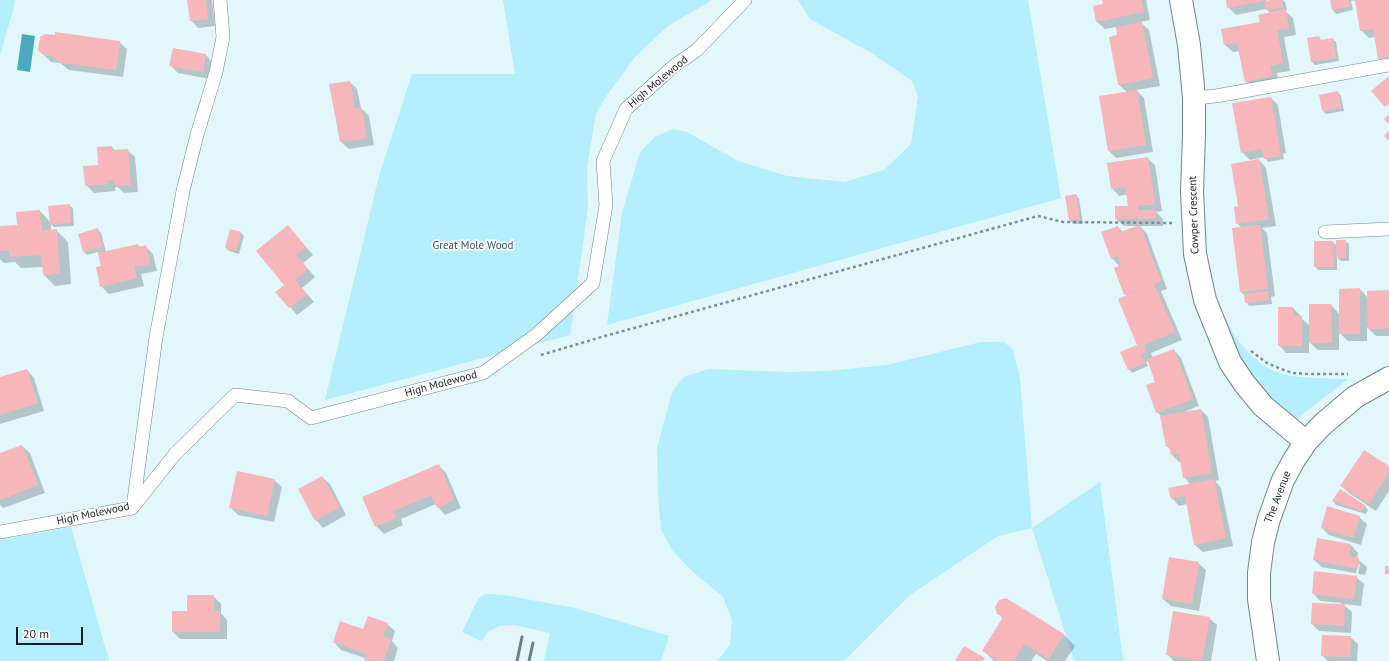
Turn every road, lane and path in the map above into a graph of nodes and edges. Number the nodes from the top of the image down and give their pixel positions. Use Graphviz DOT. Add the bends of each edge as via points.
graph roads {
  1 [pos="220,0"];
  2 [pos="744,0"];
  3 [pos="1181,0"];
  4 [pos="1389,65"];
  5 [pos="1194,98"];
  6 [pos="1192,223"];
  7 [pos="1389,229"];
  8 [pos="1325,232"];
  9 [pos="1248,347"];
  10 [pos="536,357"];
  11 [pos="1389,378"];
  12 [pos="1368,389"];
  13 [pos="1306,442"];
  14 [pos="132,508"];
  15 [pos="0,532"];
  16 [pos="1268,661"];
  1 -- 14 [label="lane" via="223,37 216,72 183,191 156,337"];
  2 -- 14 [label="lane, High Molewood" via="697,50 674,66 626,109 603,161 606,205 593,283 536,335 483,373 311,418 288,401 235,395 175,454"];
  3 -- 5 [label="street, Cowper Crescent"];
  4 -- 5 [label="lane"];
  5 -- 6 [label="street, Cowper Crescent"];
  6 -- 10 [label="path" via="1063,222 1038,216"];
  6 -- 13 [label="street, Cowper Crescent" via="1195,254 1205,300 1230,362 1263,406"];
  7 -- 8 [label="lane"];
  9 -- 12 [label="path" via="1268,363 1293,373 1355,374"];
  11 -- 12 [label="street, The Avenue"];
  12 -- 13 [label="street, The Avenue" via="1340,408"];
  13 -- 16 [label="street, The Avenue" via="1283,480 1263,542 1259,600"];
  14 -- 15 [label="lane, High Molewood"];
}
